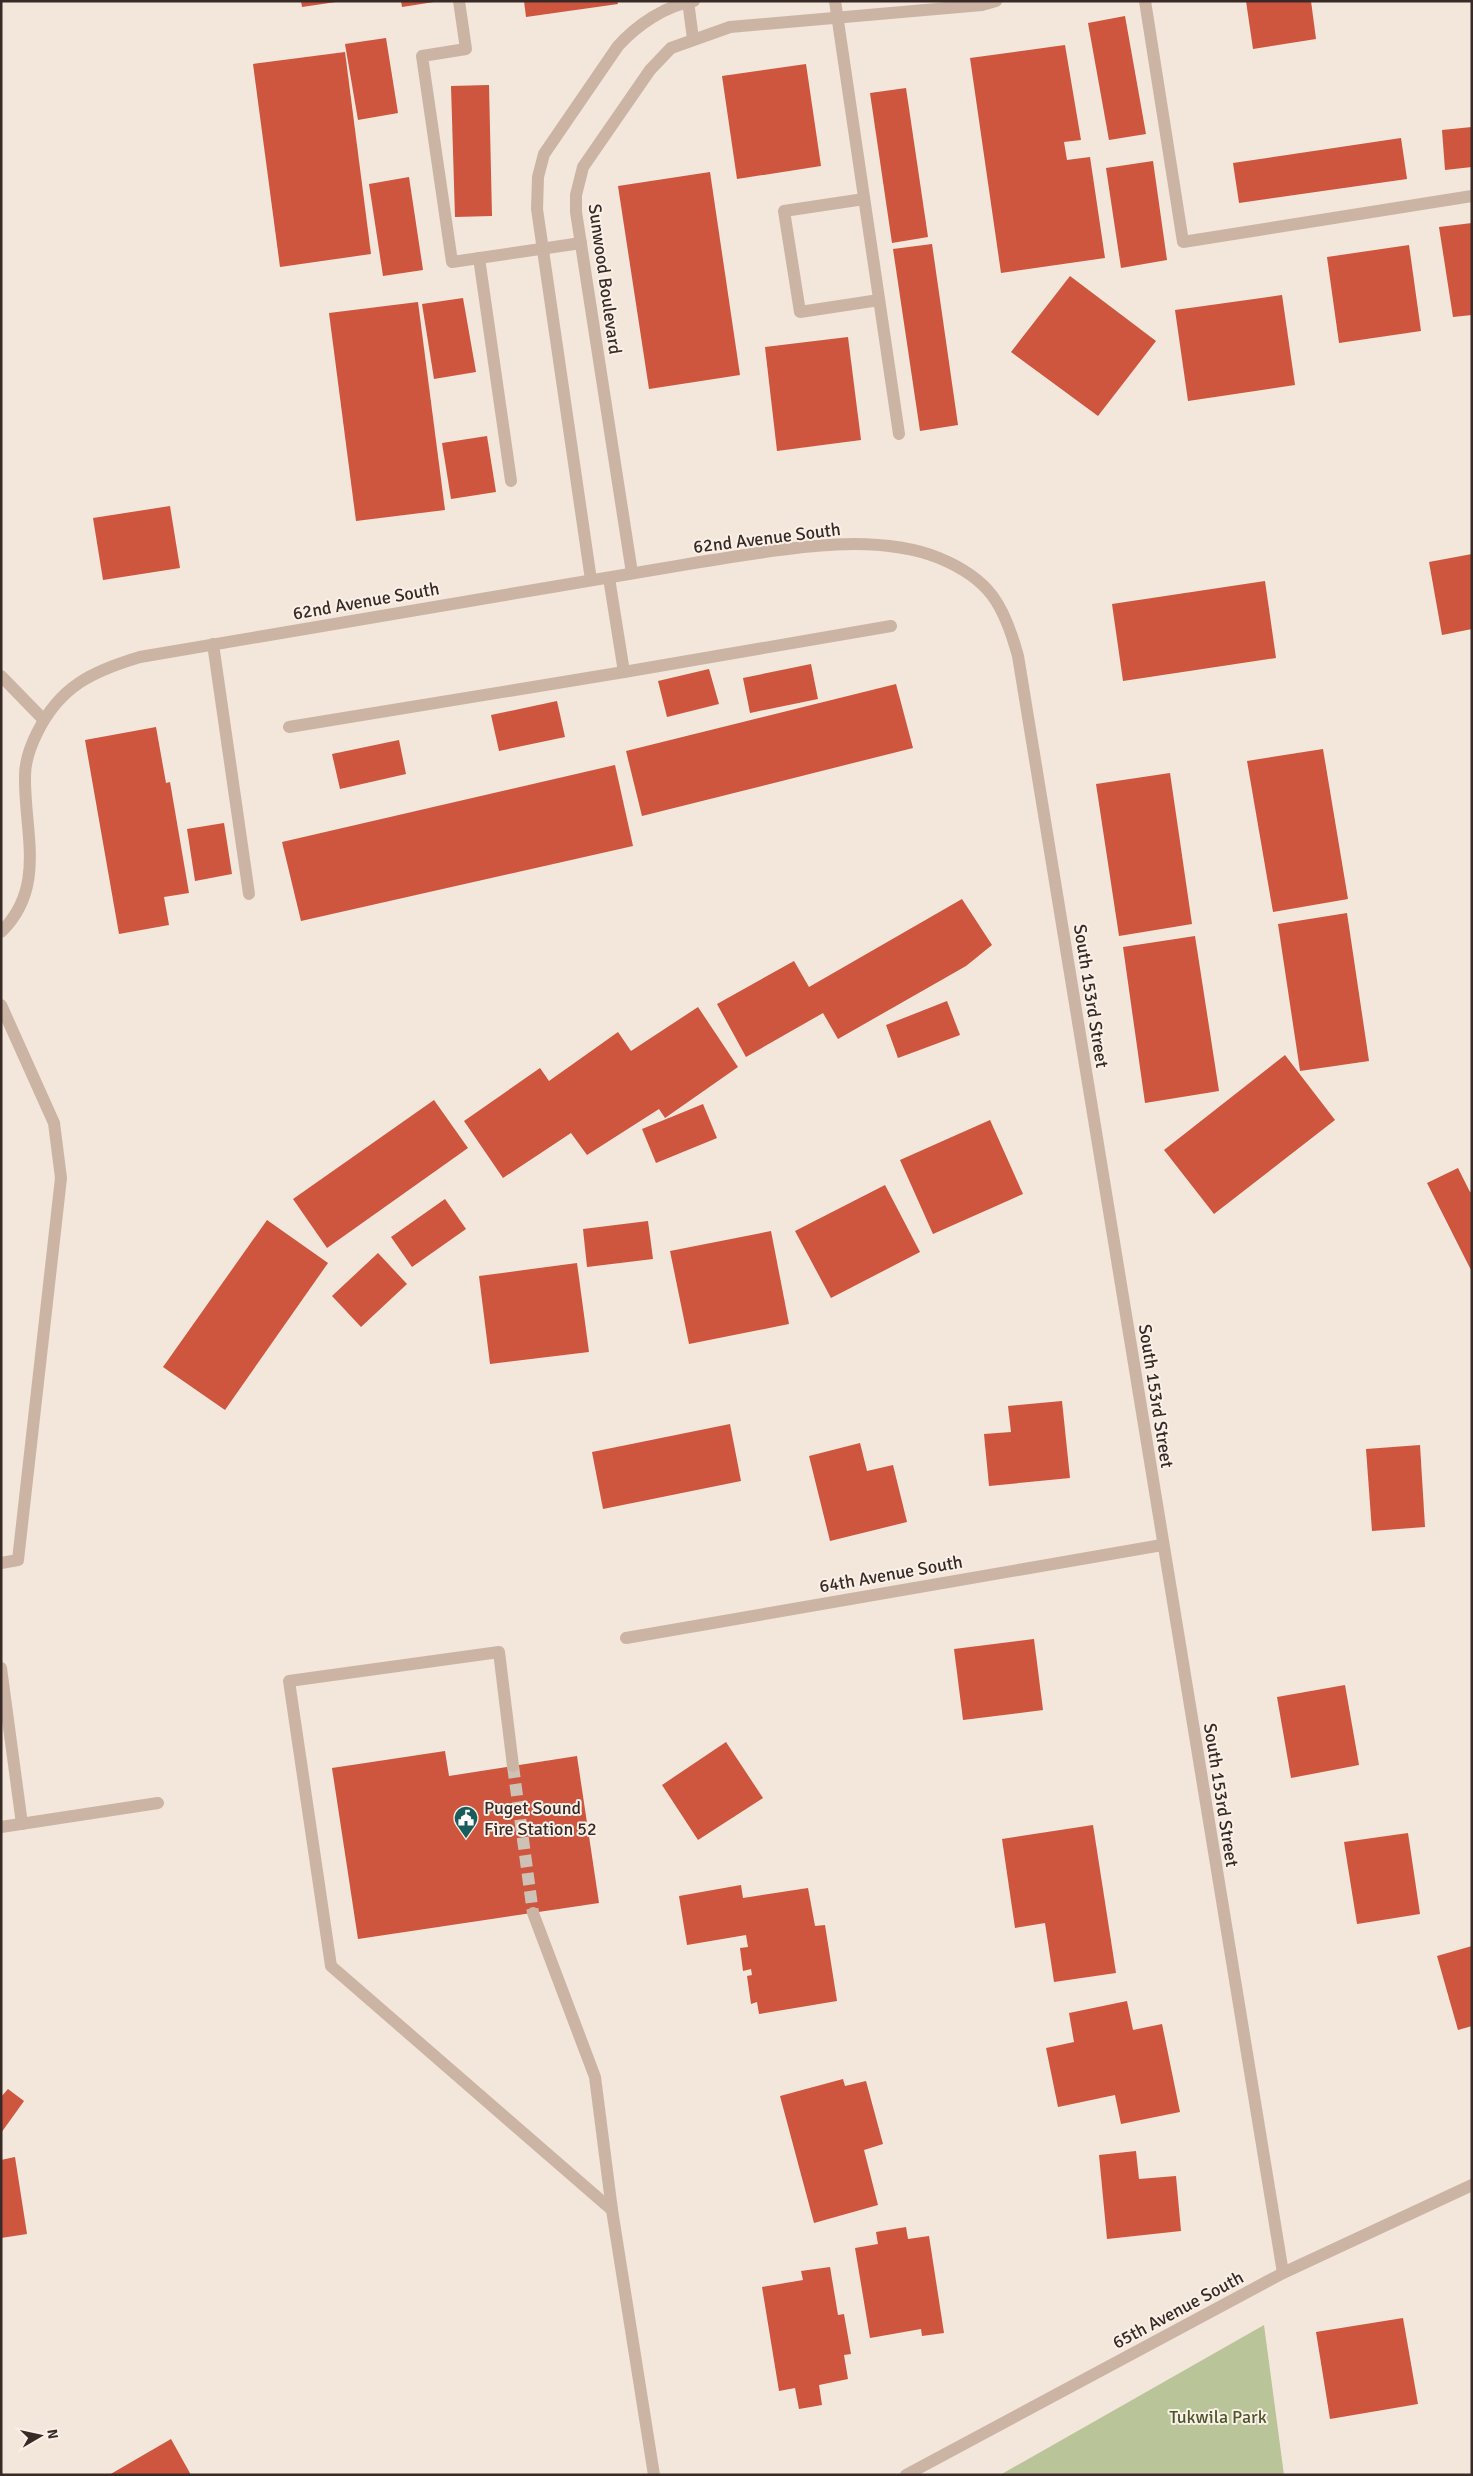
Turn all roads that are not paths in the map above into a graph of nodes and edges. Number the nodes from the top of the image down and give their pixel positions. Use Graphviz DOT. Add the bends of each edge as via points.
graph roads {
  1 [pos="459,1"];
  2 [pos="835,1"];
  3 [pos="996,1"];
  4 [pos="1145,1"];
  5 [pos="690,2"];
  6 [pos="837,18"];
  7 [pos="693,39"];
  8 [pos="1472,196"];
  9 [pos="864,199"];
  10 [pos="580,243"];
  11 [pos="543,248"];
  12 [pos="479,258"];
  13 [pos="879,300"];
  14 [pos="899,434"];
  15 [pos="511,481"];
  16 [pos="937,558"];
  17 [pos="632,574"];
  18 [pos="608,578"];
  19 [pos="591,580"];
  20 [pos="891,626"];
  21 [pos="213,644"];
  22 [pos="624,672"];
  23 [pos="1,676"];
  24 [pos="44,719"];
  25 [pos="290,727"];
  26 [pos="249,894"];
  27 [pos="1,932"];
  28 [pos="1,1005"];
  29 [pos="1162,1545"];
  30 [pos="1,1562"];
  31 [pos="626,1638"];
  32 [pos="1,1668"];
  33 [pos="514,1766"];
  34 [pos="158,1803"];
  35 [pos="22,1824"];
  36 [pos="1,1827"];
  37 [pos="533,1913"];
  38 [pos="1472,2185"];
  39 [pos="612,2210"];
  40 [pos="1283,2274"];
  41 [pos="654,2475"];
  42 [pos="906,2475"];
  1 -- 12 [label="street" via="466,49 422,56 452,262"];
  2 -- 6 [label="street"];
  3 -- 6 [label="street, Sunwood Boulevard" via="982,6"];
  4 -- 8 [label="street" via="1183,242"];
  5 -- 7 [label="street"];
  5 -- 11 [label="street" via="657,15 632,31 618,46 544,154 538,177 537,209"];
  6 -- 7 [label="street, Sunwood Boulevard" via="730,27"];
  6 -- 9 [label="street"];
  7 -- 10 [label="street, Sunwood Boulevard" via="671,48 650,70 583,167 576,195"];
  9 -- 13 [label="street"];
  9 -- 13 [label="street" via="784,211 800,312"];
  10 -- 11 [label="street"];
  10 -- 17 [label="street, Sunwood Boulevard"];
  11 -- 12 [label="street"];
  11 -- 19 [label="street"];
  12 -- 15 [label="street"];
  13 -- 14 [label="street"];
  16 -- 17 [label="street, 62nd Avenue South" via="890,546 841,545 777,551"];
  16 -- 29 [label="street, South 153rd Street" via="970,574 997,600 1018,656"];
  17 -- 18 [label="street, 62nd Avenue South"];
  18 -- 19 [label="street, 62nd Avenue South"];
  18 -- 22 [label="street"];
  19 -- 21 [label="street, 62nd Avenue South"];
  20 -- 22 [label="street"];
  21 -- 24 [label="street, 62nd Avenue South" via="109,666 83,679 60,697"];
  21 -- 26 [label="street"];
  22 -- 25 [label="street"];
  23 -- 24 [label="street"];
  24 -- 27 [label="street, 62nd Avenue South" via="29,749 25,776 30,881 22,904"];
  28 -- 30 [label="street" via="54,1123 61,1178 18,1560"];
  29 -- 31 [label="street, 64th Avenue South"];
  29 -- 40 [label="street, South 153rd Street"];
  32 -- 35 [label="street"];
  33 -- 39 [label="street" via="499,1652 289,1681 331,1966"];
  34 -- 35 [label="street"];
  35 -- 36 [label="street"];
  37 -- 39 [label="street" via="595,2077"];
  38 -- 40 [label="street, 65th Avenue South"];
  39 -- 41 [label="street"];
  40 -- 42 [label="street, 65th Avenue South"];
}
